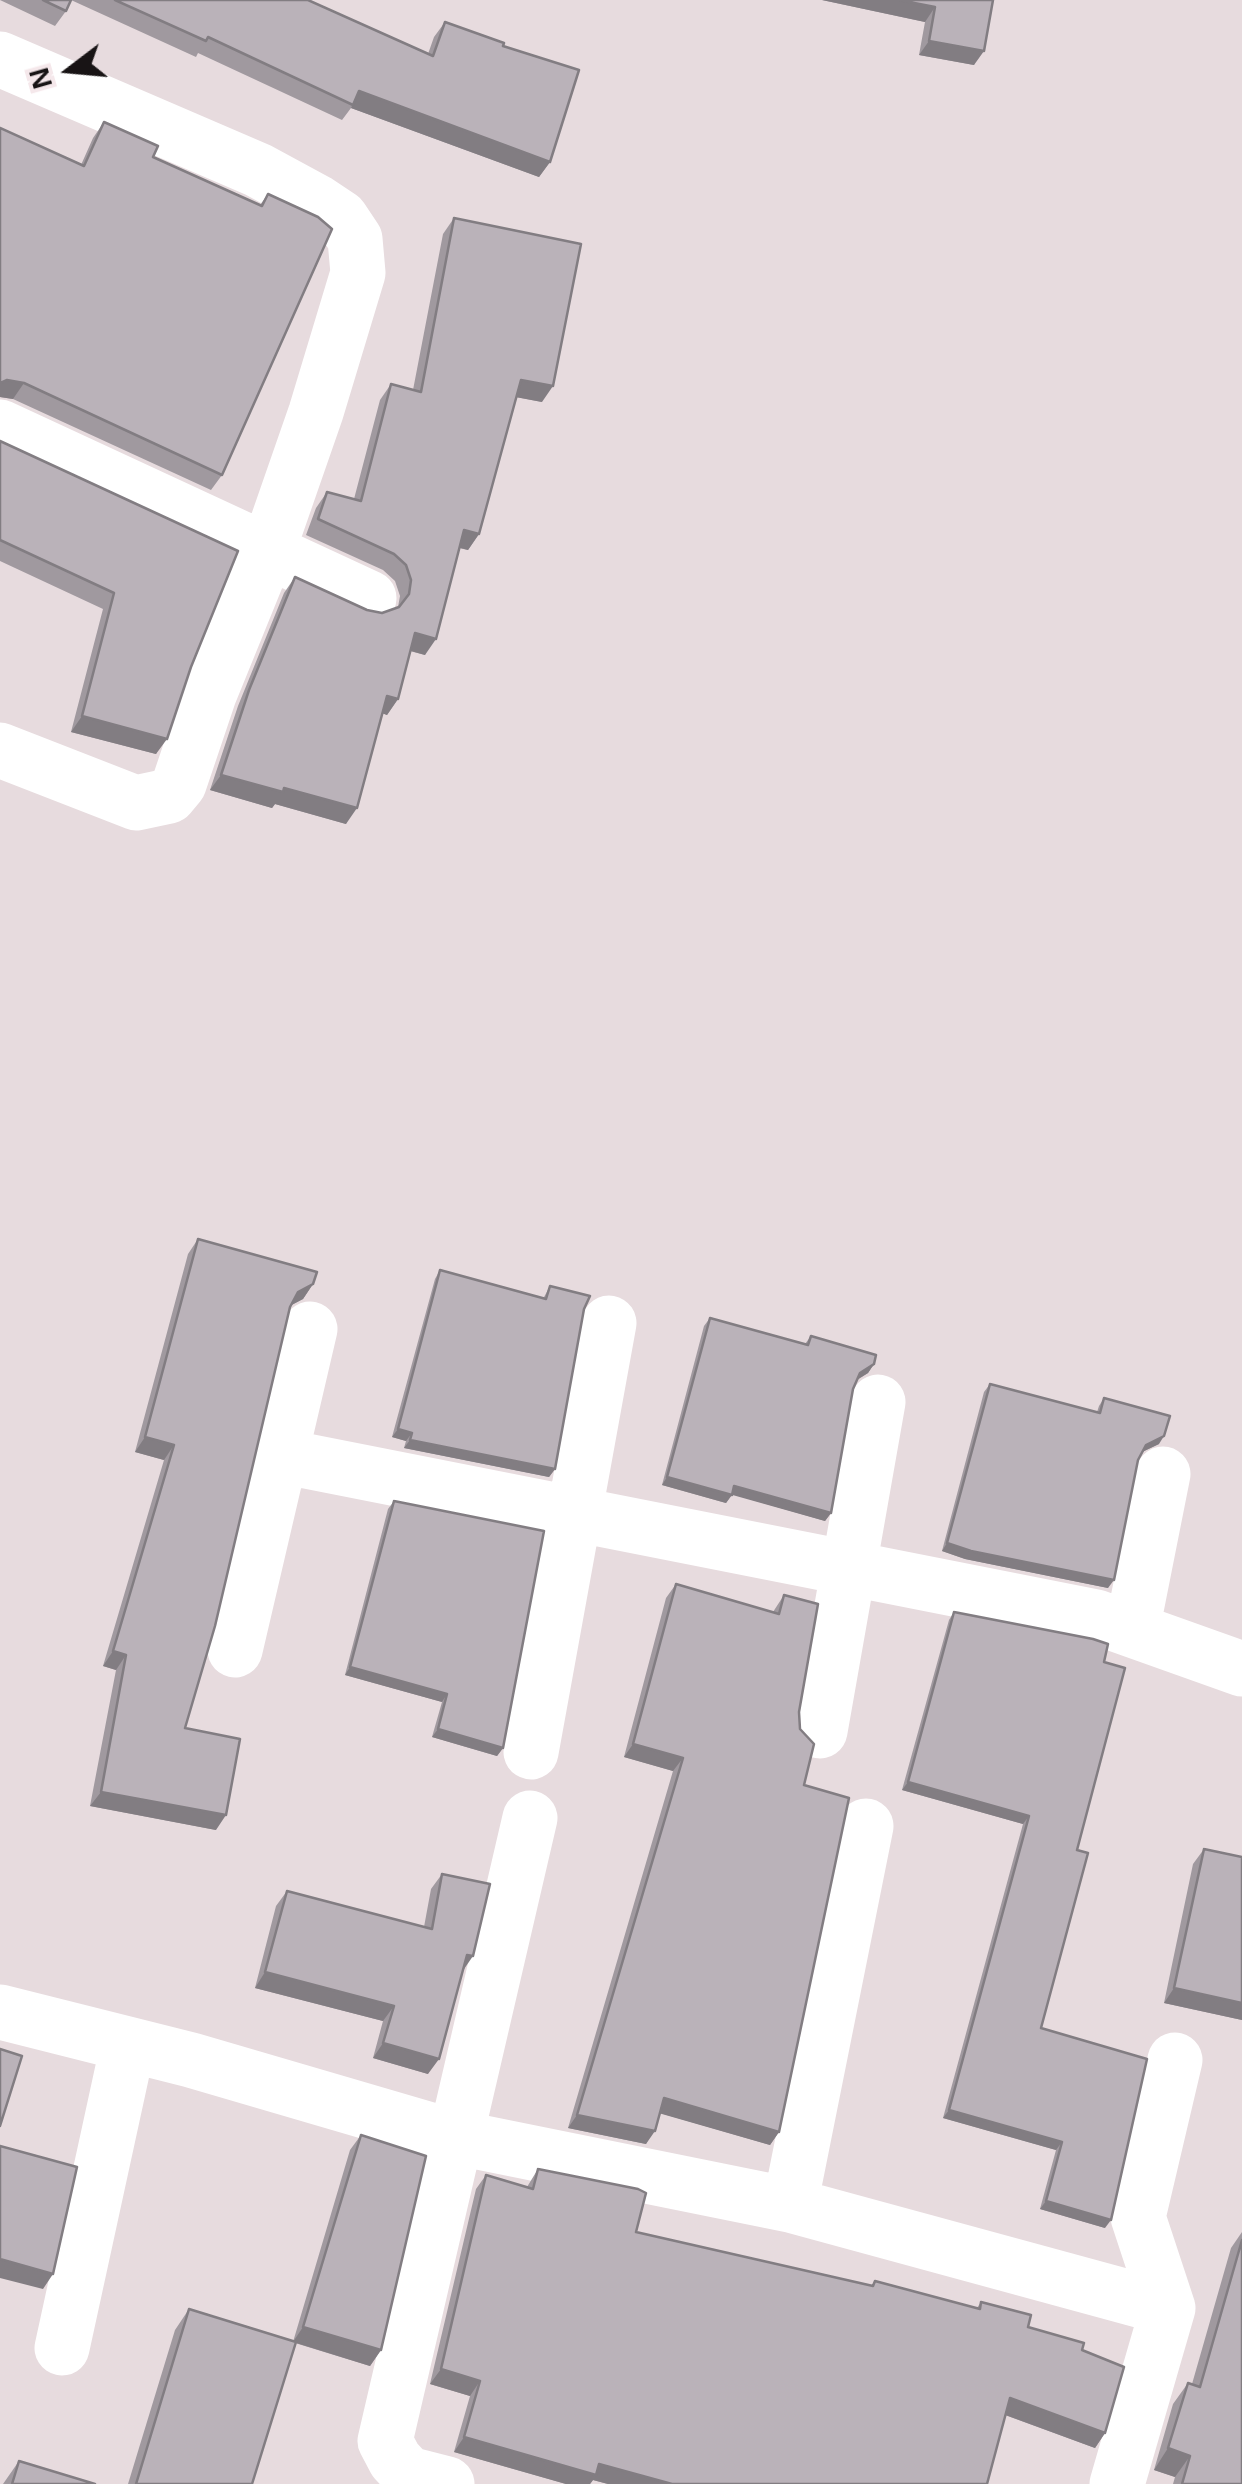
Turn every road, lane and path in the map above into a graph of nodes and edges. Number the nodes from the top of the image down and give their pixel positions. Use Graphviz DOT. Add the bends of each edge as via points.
graph roads {
  1 [pos="0,59"];
  2 [pos="0,427"];
  3 [pos="268,550"];
  4 [pos="369,598"];
  5 [pos="0,750"];
  6 [pos="609,1323"];
  7 [pos="310,1329"];
  8 [pos="878,1402"];
  9 [pos="281,1456"];
  10 [pos="1163,1474"];
  11 [pos="576,1515"];
  12 [pos="849,1568"];
  13 [pos="1132,1630"];
  14 [pos="234,1650"];
  15 [pos="1242,1669"];
  16 [pos="820,1731"];
  17 [pos="531,1752"];
  18 [pos="530,1818"];
  19 [pos="866,1826"];
  20 [pos="0,2012"];
  21 [pos="128,2045"];
  22 [pos="1175,2060"];
  23 [pos="454,2136"];
  24 [pos="790,2204"];
  25 [pos="1168,2308"];
  26 [pos="62,2348"];
  27 [pos="447,2484"];
  28 [pos="1117,2484"];
  1 -- 3 [label="street" via="258,170 341,218 356,239 358,272"];
  2 -- 3 [label="street"];
  3 -- 4 [label="street"];
  3 -- 5 [label="street" via="169,796 136,804"];
  6 -- 11 [label="street"];
  7 -- 9 [label="street"];
  8 -- 12 [label="street"];
  9 -- 11 [label="street"];
  9 -- 14 [label="street"];
  10 -- 13 [label="street"];
  11 -- 12 [label="street"];
  11 -- 17 [label="street"];
  12 -- 13 [label="street"];
  12 -- 16 [label="street"];
  13 -- 15 [label="street"];
  18 -- 23 [label="street"];
  19 -- 24 [label="street"];
  20 -- 21 [label="street"];
  21 -- 23 [label="street"];
  21 -- 26 [label="street"];
  22 -- 25 [label="street" via="1138,2218"];
  23 -- 24 [label="street"];
  23 -- 27 [label="street" via="385,2441 408,2474"];
  24 -- 25 [label="street"];
  25 -- 28 [label="street"];
}
